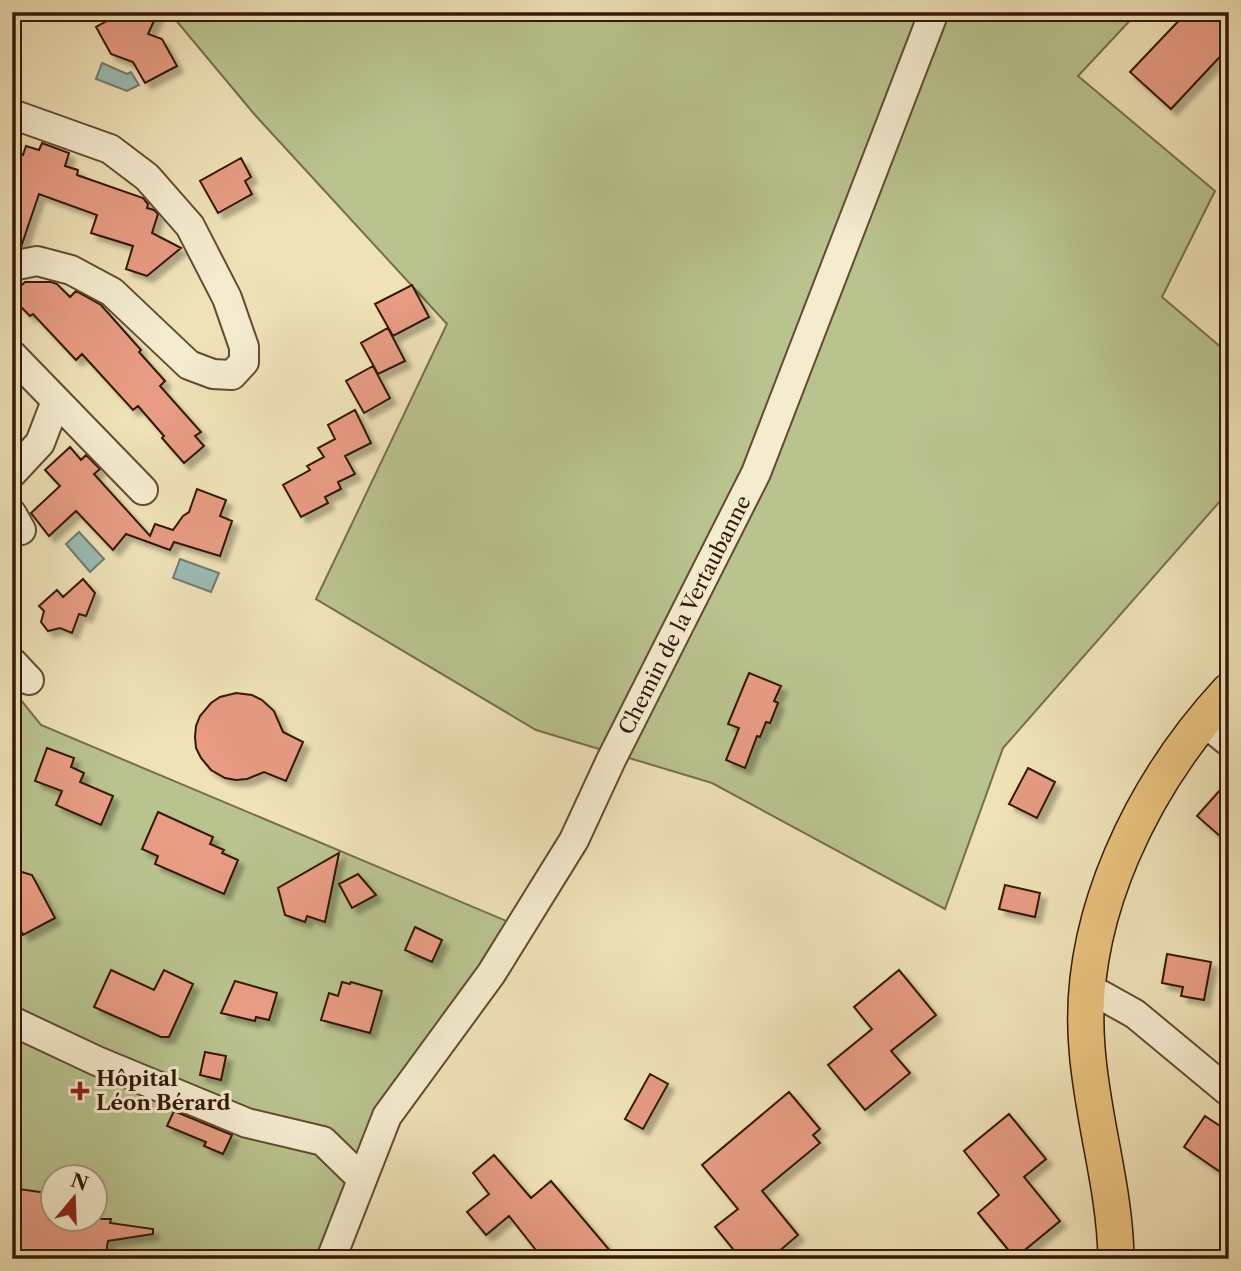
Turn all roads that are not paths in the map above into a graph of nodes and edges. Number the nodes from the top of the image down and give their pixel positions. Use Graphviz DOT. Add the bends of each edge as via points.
graph roads {
  1 [pos="934,12"];
  2 [pos="12,114"];
  3 [pos="12,266"];
  4 [pos="12,355"];
  5 [pos="56,401"];
  6 [pos="12,473"];
  7 [pos="143,490"];
  8 [pos="1229,691"];
  9 [pos="1202,720"];
  10 [pos="1229,742"];
  11 [pos="1087,993"];
  12 [pos="12,1021"];
  13 [pos="1229,1092"];
  14 [pos="362,1179"];
  15 [pos="331,1259"];
  16 [pos="1116,1259"];
  1 -- 14 [label="street, Chemin de la Vertaubanne" via="749,486 574,840 491,974 387,1115"];
  2 -- 3 [label="street" via="110,149 147,177 190,226 227,298 244,347 244,362 232,375 189,365 112,292 71,270 37,261"];
  4 -- 5 [label="street"];
  5 -- 6 [label="street" via="40,443"];
  5 -- 7 [label="street"];
  8 -- 9 [label="main road"];
  9 -- 10 [label="street"];
  9 -- 11 [label="main road" via="1139,819 1121,858 1094,940"];
  11 -- 13 [label="street" via="1101,995 1135,1014"];
  11 -- 16 [label="main road" via="1086,1046 1109,1182"];
  12 -- 14 [label="street" via="247,1123 323,1141"];
  14 -- 15 [label="street, Chemin de la Vertaubanne"];
}
